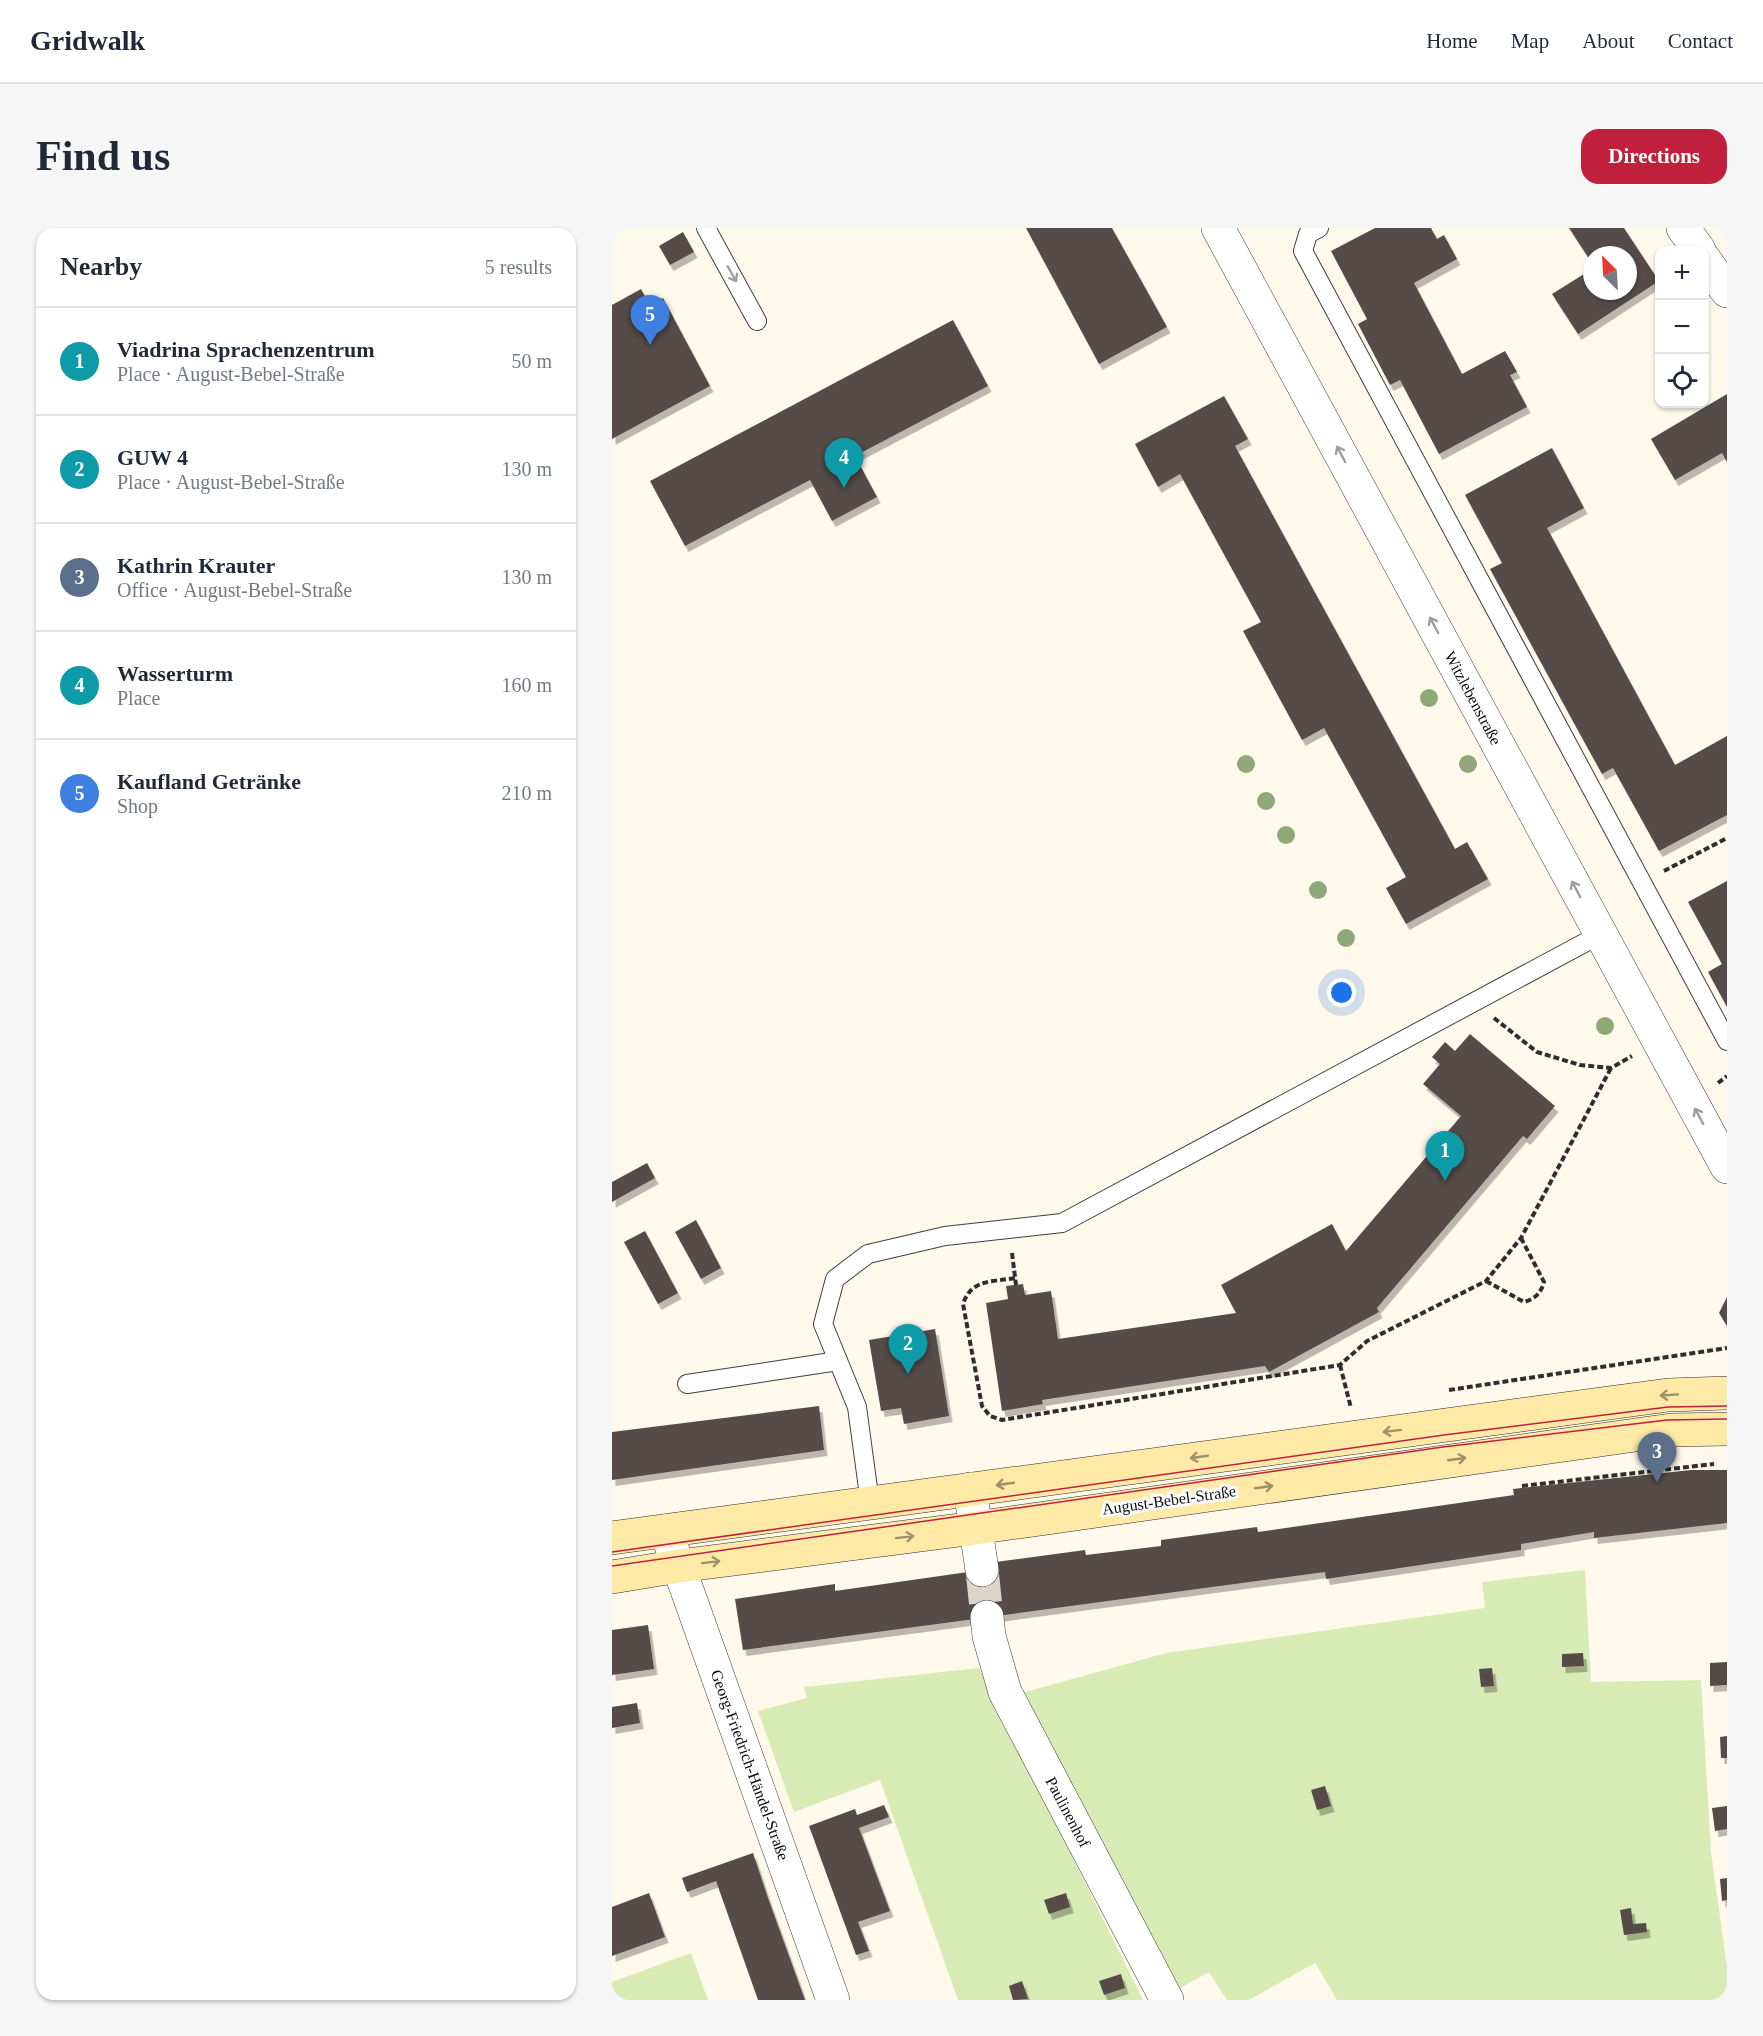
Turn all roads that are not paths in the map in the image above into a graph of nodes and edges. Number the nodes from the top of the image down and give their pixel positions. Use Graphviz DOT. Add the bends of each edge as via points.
graph roads {
  1 [pos="706,228"];
  2 [pos="1218,228"];
  3 [pos="1319,228"];
  4 [pos="1683,228"];
  5 [pos="1696,246"];
  6 [pos="1709,266"];
  7 [pos="1727,291"];
  8 [pos="757,321"];
  9 [pos="1601,934"];
  10 [pos="1727,1041"];
  11 [pos="1727,1167"];
  12 [pos="838,1362"];
  13 [pos="687,1384"];
  14 [pos="1727,1393"];
  15 [pos="1727,1429"];
  16 [pos="970,1489"];
  17 [pos="870,1503"];
  18 [pos="975,1528"];
  19 [pos="666,1531"];
  20 [pos="612,1538"];
  21 [pos="679,1566"];
  22 [pos="981,1570"];
  23 [pos="612,1577"];
  24 [pos="987,1617"];
  25 [pos="833,2000"];
  26 [pos="1167,2000"];
  1 -- 8 [label="lane, one-way"];
  9 -- 2 [label="street, Witzlebenstraße, one-way"];
  3 -- 10 [label="lane" via="1308,234 1303,251"];
  4 -- 5 [label="street"];
  6 -- 7 [label="street"];
  11 -- 9 [label="street, Witzlebenstraße, one-way"];
  9 -- 12 [label="lane" via="1062,1223 945,1236 868,1254 835,1279 823,1324"];
  12 -- 13 [label="lane"];
  12 -- 17 [label="lane" via="857,1407"];
  14 -- 16 [label="street, one-way" via="1668,1395"];
  18 -- 15 [label="street, August-Bebel-Straße, one-way" via="1671,1430"];
  16 -- 17 [label="street"];
  16 -- 18 [label="street"];
  17 -- 19 [label="street"];
  21 -- 18 [label="street, August-Bebel-Straße, one-way"];
  18 -- 22 [label="street"];
  19 -- 20 [label="street"];
  19 -- 21 [label="street, Georg-Friedrich-Händel-Straße"];
  21 -- 23 [label="street, August-Bebel-Straße"];
  21 -- 25 [label="street, Georg-Friedrich-Händel-Straße"];
  24 -- 26 [label="street, Paulinenhof" via="1005,1692"];
}
